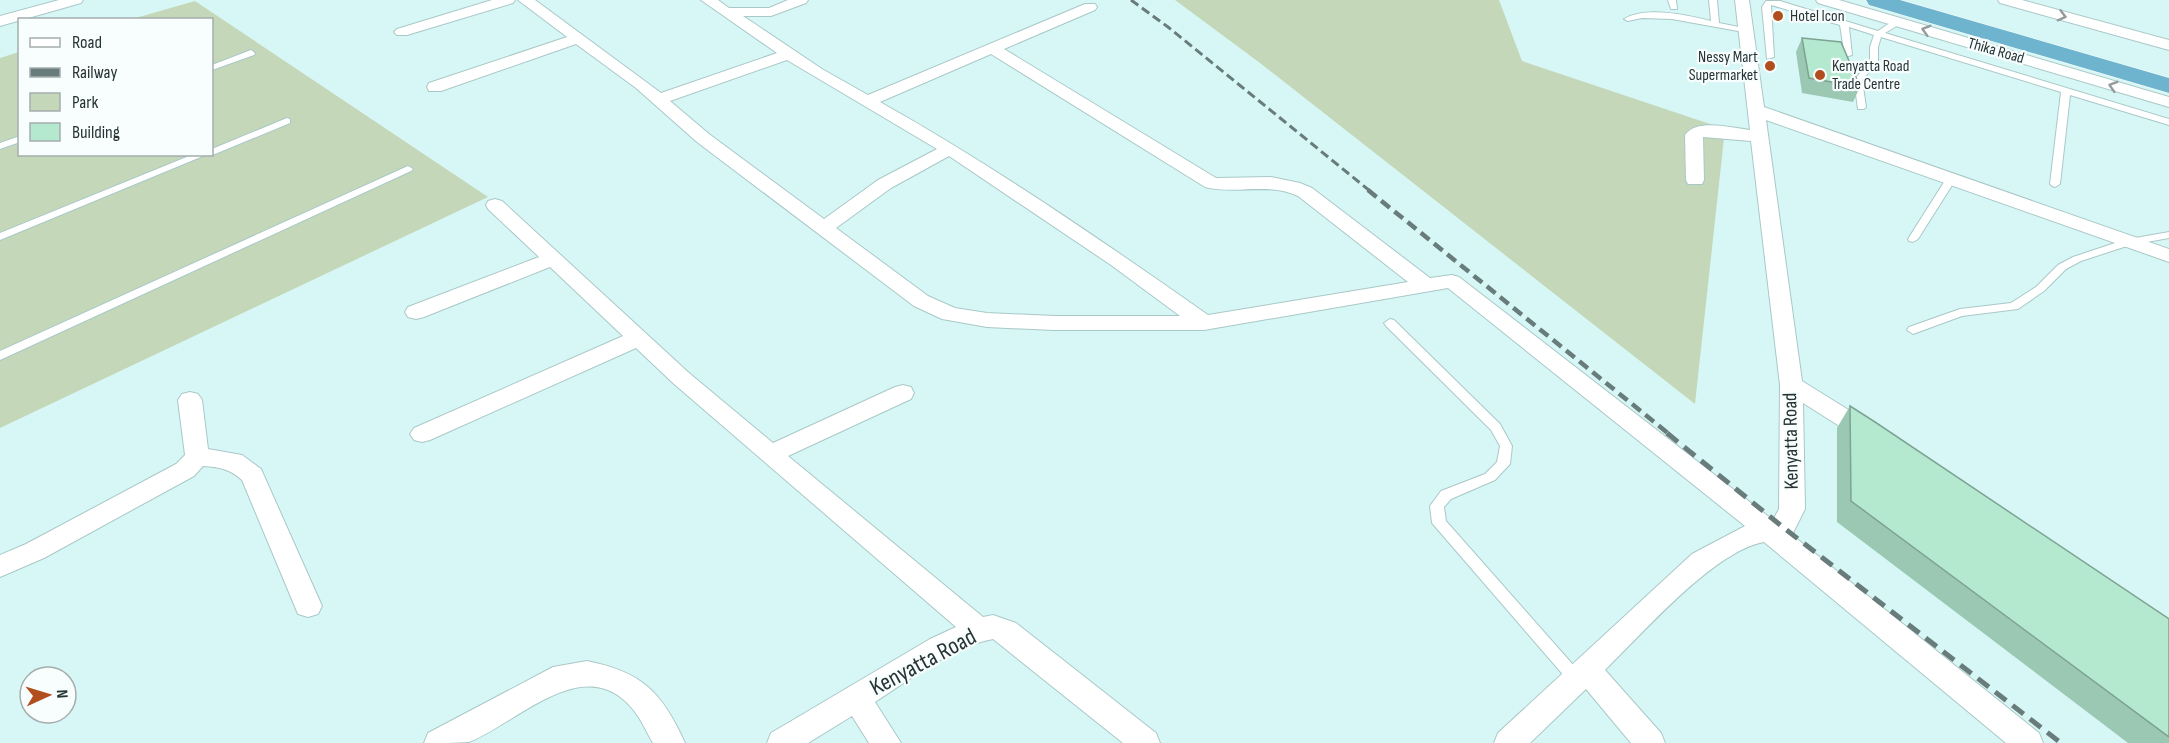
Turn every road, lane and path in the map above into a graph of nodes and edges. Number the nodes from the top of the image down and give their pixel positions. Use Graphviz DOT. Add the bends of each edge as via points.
graph roads {
  1 [pos="76,0"];
  2 [pos="508,0"];
  3 [pos="525,0"];
  4 [pos="708,0"];
  5 [pos="801,0"];
  6 [pos="1713,0"];
  7 [pos="1742,0"];
  8 [pos="1760,0"];
  9 [pos="1823,0"];
  10 [pos="1876,0"];
  11 [pos="1933,0"];
  12 [pos="2005,0"];
  13 [pos="1771,3"];
  14 [pos="41,4"];
  15 [pos="1090,7"];
  16 [pos="726,12"];
  17 [pos="1628,19"];
  18 [pos="0,21"];
  19 [pos="1897,22"];
  20 [pos="1844,23"];
  21 [pos="1715,25"];
  22 [pos="1746,31"];
  23 [pos="402,32"];
  24 [pos="1879,33"];
  25 [pos="577,39"];
  26 [pos="2169,45"];
  27 [pos="992,48"];
  28 [pos="251,53"];
  29 [pos="789,54"];
  30 [pos="1848,55"];
  31 [pos="1770,57"];
  32 [pos="213,68"];
  33 [pos="2169,68"];
  34 [pos="435,87"];
  35 [pos="2169,87"];
  36 [pos="2066,90"];
  37 [pos="658,99"];
  38 [pos="868,101"];
  39 [pos="2169,102"];
  40 [pos="1861,106"];
  41 [pos="1755,110"];
  42 [pos="287,121"];
  43 [pos="2169,122"];
  44 [pos="1759,136"];
  45 [pos="18,140"];
  46 [pos="0,146"];
  47 [pos="950,149"];
  48 [pos="213,152"];
  49 [pos="199,156"];
  50 [pos="408,169"];
  51 [pos="1951,179"];
  52 [pos="1695,180"];
  53 [pos="2055,184"];
  54 [pos="495,206"];
  55 [pos="825,228"];
  56 [pos="2169,235"];
  57 [pos="0,237"];
  58 [pos="1913,239"];
  59 [pos="2128,242"];
  60 [pos="2169,256"];
  61 [pos="554,259"];
  62 [pos="1425,285"];
  63 [pos="416,312"];
  64 [pos="1390,322"];
  65 [pos="1204,323"];
  66 [pos="1913,330"];
  67 [pos="639,338"];
  68 [pos="0,356"];
  69 [pos="1791,385"];
  70 [pos="903,393"];
  71 [pos="190,400"];
  72 [pos="422,434"];
  73 [pos="1890,447"];
  74 [pos="770,454"];
  75 [pos="197,457"];
  76 [pos="1768,530"];
  77 [pos="0,566"];
  78 [pos="308,606"];
  79 [pos="978,630"];
  80 [pos="1582,675"];
  81 [pos="856,698"];
  82 [pos="1136,740"];
  83 [pos="439,743"];
  84 [pos="670,743"];
  85 [pos="782,743"];
  86 [pos="886,743"];
  87 [pos="1509,743"];
  88 [pos="1650,743"];
  89 [pos="2028,743"];
  1 -- 14 [label="street"];
  2 -- 23 [label="street"];
  3 -- 25 [label="street"];
  4 -- 16 [label="street"];
  5 -- 16 [label="street" via="771,12"];
  6 -- 21 [label="lane"];
  7 -- 22 [label="street, Kenyatta Road"];
  8 -- 13 [label="lane"];
  9 -- 19 [label="street, Thika Road"];
  10 -- 35 [label="highway, Thika Road"];
  11 -- 33 [label="highway, Thika Road"];
  12 -- 26 [label="street, one-way"];
  13 -- 20 [label="lane"];
  13 -- 31 [label="lane" via="1766,7"];
  14 -- 18 [label="street"];
  15 -- 27 [label="street"];
  16 -- 29 [label="street"];
  17 -- 21 [label="lane" via="1653,15"];
  19 -- 24 [label="lane"];
  39 -- 19 [label="street, Thika Road, one-way"];
  20 -- 24 [label="lane"];
  20 -- 30 [label="lane"];
  21 -- 22 [label="lane"];
  22 -- 41 [label="street, Kenyatta Road"];
  24 -- 36 [label="lane"];
  24 -- 40 [label="lane" via="1874,44 1874,62 1858,80"];
  25 -- 34 [label="street"];
  25 -- 37 [label="street"];
  27 -- 38 [label="street"];
  27 -- 62 [label="street" via="1212,183 1276,182 1305,192"];
  28 -- 32 [label="lane"];
  29 -- 37 [label="street"];
  29 -- 38 [label="street"];
  36 -- 43 [label="lane"];
  36 -- 53 [label="lane"];
  37 -- 55 [label="street"];
  38 -- 47 [label="street"];
  41 -- 44 [label="street, Kenyatta Road"];
  41 -- 51 [label="street"];
  42 -- 48 [label="lane"];
  44 -- 52 [label="street" via="1700,131 1694,135"];
  44 -- 69 [label="street, Kenyatta Road"];
  45 -- 46 [label="lane"];
  47 -- 55 [label="street" via="885,183"];
  47 -- 65 [label="street" via="1119,261"];
  49 -- 57 [label="lane"];
  50 -- 68 [label="lane"];
  51 -- 58 [label="lane"];
  51 -- 59 [label="street"];
  54 -- 61 [label="street"];
  55 -- 65 [label="street" via="921,301 950,314 1054,323"];
  56 -- 59 [label="lane"];
  59 -- 60 [label="street"];
  59 -- 66 [label="lane" via="2062,267 2040,289 2014,306 1960,313"];
  61 -- 63 [label="street"];
  61 -- 67 [label="street"];
  62 -- 65 [label="street"];
  62 -- 76 [label="street" via="1452,281"];
  64 -- 80 [label="lane" via="1496,427 1506,446 1503,464 1490,477 1446,495 1437,507 1439,523"];
  67 -- 72 [label="street"];
  67 -- 74 [label="street"];
  69 -- 73 [label="street"];
  69 -- 76 [label="street, Kenyatta Road" via="1792,509 1784,528"];
  70 -- 74 [label="street"];
  71 -- 75 [label="street"];
  74 -- 79 [label="street"];
  75 -- 77 [label="street" via="185,470"];
  75 -- 78 [label="street" via="239,462 252,475"];
  76 -- 80 [label="street, Kenyatta Road" via="1747,535 1701,561"];
  76 -- 89 [label="street"];
  79 -- 81 [label="street, Kenyatta Road" via="940,647"];
  79 -- 82 [label="street, Kenyatta Road" via="993,627 1006,631"];
  80 -- 87 [label="street, Kenyatta Road"];
  80 -- 88 [label="street"];
  81 -- 85 [label="street, Kenyatta Road"];
  81 -- 86 [label="street"];
  83 -- 84 [label="street" via="563,676 587,673 624,684 644,701"];
}
